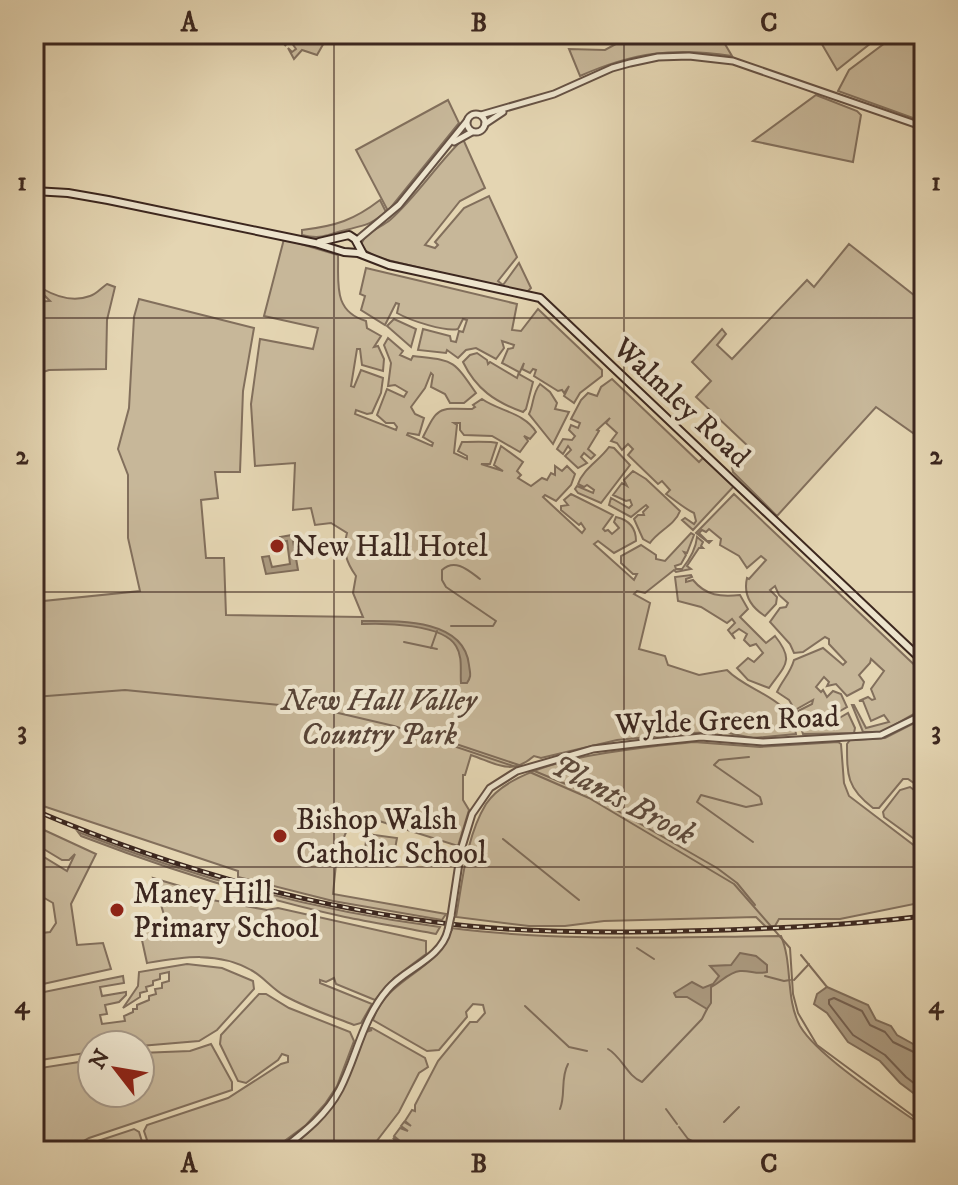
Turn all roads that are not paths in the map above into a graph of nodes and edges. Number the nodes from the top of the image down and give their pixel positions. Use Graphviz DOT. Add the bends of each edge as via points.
graph roads {
  1 [pos="507,109"];
  2 [pos="481,115"];
  3 [pos="467,121"];
  4 [pos="485,124"];
  5 [pos="924,127"];
  6 [pos="472,132"];
  7 [pos="450,145"];
  8 [pos="34,191"];
  9 [pos="370,228"];
  10 [pos="343,236"];
  11 [pos="315,243"];
  12 [pos="356,243"];
  13 [pos="341,250"];
  14 [pos="351,252"];
  15 [pos="365,257"];
  16 [pos="924,662"];
  17 [pos="924,714"];
  18 [pos="280,1151"];
  1 -- 2 [label="street"];
  1 -- 4 [label="street"];
  1 -- 5 [label="street" via="630,63 689,56 733,61"];
  2 -- 3 [label="street"];
  2 -- 4 [label="street"];
  3 -- 6 [label="street"];
  3 -- 7 [label="street"];
  4 -- 6 [label="street"];
  6 -- 7 [label="street"];
  7 -- 9 [label="street" via="399,205"];
  8 -- 11 [label="main road" via="108,200"];
  9 -- 10 [label="street"];
  9 -- 12 [label="street"];
  10 -- 11 [label="main road"];
  10 -- 12 [label="main road"];
  10 -- 13 [label="main road"];
  11 -- 13 [label="main road"];
  12 -- 14 [label="main road"];
  12 -- 15 [label="main road"];
  13 -- 14 [label="main road"];
  14 -- 15 [label="main road, Walmley Road"];
  15 -- 16 [label="main road, Walmley Road" via="540,298"];
  17 -- 18 [label="street, Wylde Green Road, bridge" via="881,735 763,742 701,737 593,749 517,771 495,784 472,814 441,946 395,982 377,1004 330,1105"];
}
